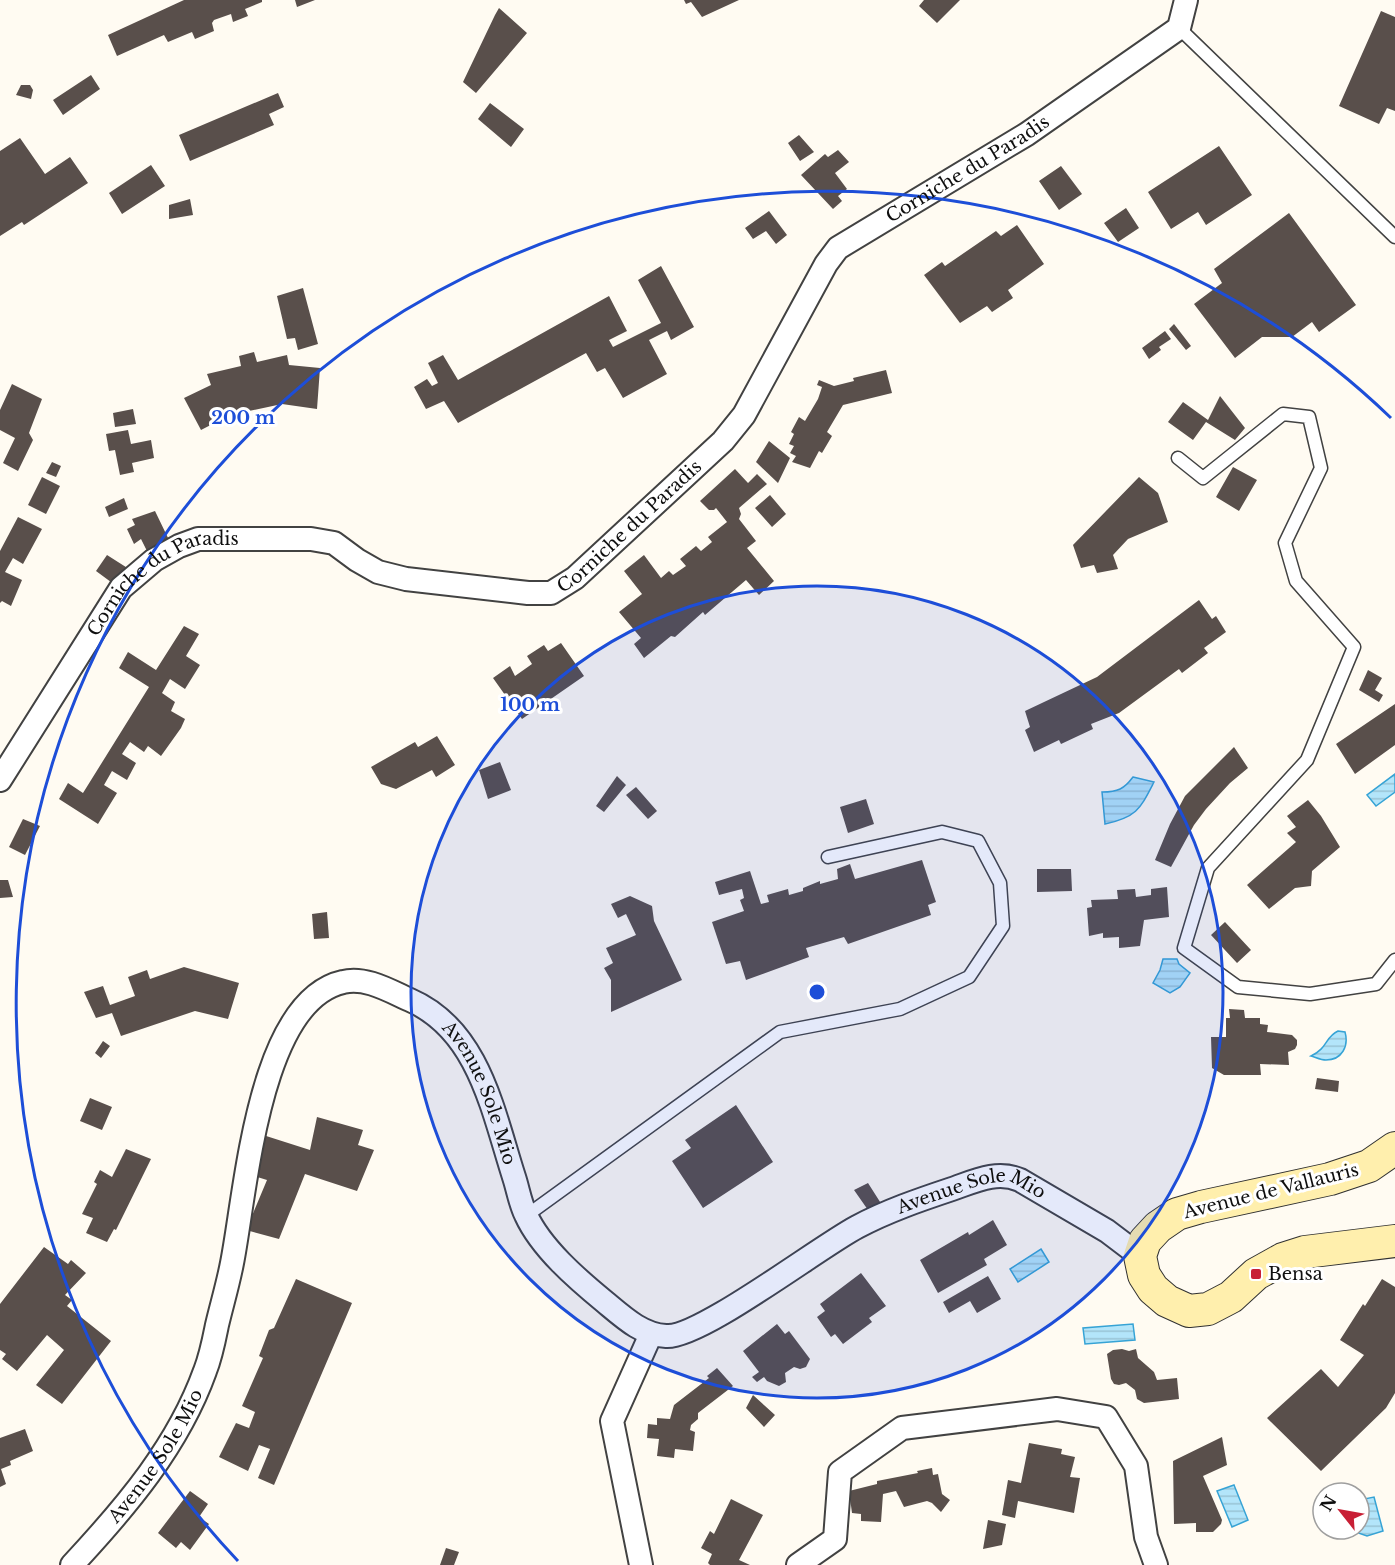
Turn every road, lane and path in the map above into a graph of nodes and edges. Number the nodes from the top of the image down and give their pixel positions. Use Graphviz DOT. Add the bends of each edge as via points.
graph roads {
  1 [pos="1186,0"];
  2 [pos="1179,28"];
  3 [pos="1395,237"];
  4 [pos="1178,458"];
  5 [pos="0,780"];
  6 [pos="828,857"];
  7 [pos="1395,960"];
  8 [pos="1395,1148"];
  9 [pos="526,1216"];
  10 [pos="1395,1241"];
  11 [pos="1140,1256"];
  12 [pos="651,1334"];
  13 [pos="72,1565"];
  14 [pos="641,1565"];
  15 [pos="798,1565"];
  16 [pos="1156,1565"];
  1 -- 2 [label="street"];
  2 -- 3 [label="lane"];
  2 -- 5 [label="street, Corniche du Paradis" via="1028,134 838,248 744,414 723,441 575,578 551,593 528,593 406,579 378,572 334,543 311,539 198,539 154,560 122,588"];
  4 -- 7 [label="lane" via="1203,478 1283,414 1309,417 1321,468 1285,543 1296,581 1354,647 1306,760 1208,868 1184,948 1238,987 1310,994 1376,984"];
  6 -- 9 [label="lane" via="942,832 978,841 1000,884 1003,926 969,977 900,1009 780,1032"];
  8 -- 11 [label="main road, Avenue de Vallauris" via="1369,1166 1330,1179 1177,1214 1158,1227 1145,1242"];
  9 -- 12 [label="street, Avenue Sole Mio" via="575,1277 626,1320"];
  9 -- 13 [label="street, Avenue Sole Mio" via="484,1082 464,1044 444,1020 414,1001 361,980 328,986 309,1000 279,1045 258,1110 232,1267 207,1366 190,1410 117,1517"];
  10 -- 11 [label="main road" via="1305,1252 1283,1259 1256,1274 1231,1297 1208,1309 1189,1311 1153,1289 1144,1275"];
  11 -- 12 [label="street, Avenue Sole Mio" via="1020,1180 1007,1174 985,1177 890,1210 852,1229 687,1332 670,1337"];
  12 -- 14 [label="street" via="612,1421"];
  15 -- 16 [label="street" via="835,1539 840,1472 902,1428 1057,1409 1106,1417 1136,1466 1146,1537"];
}
